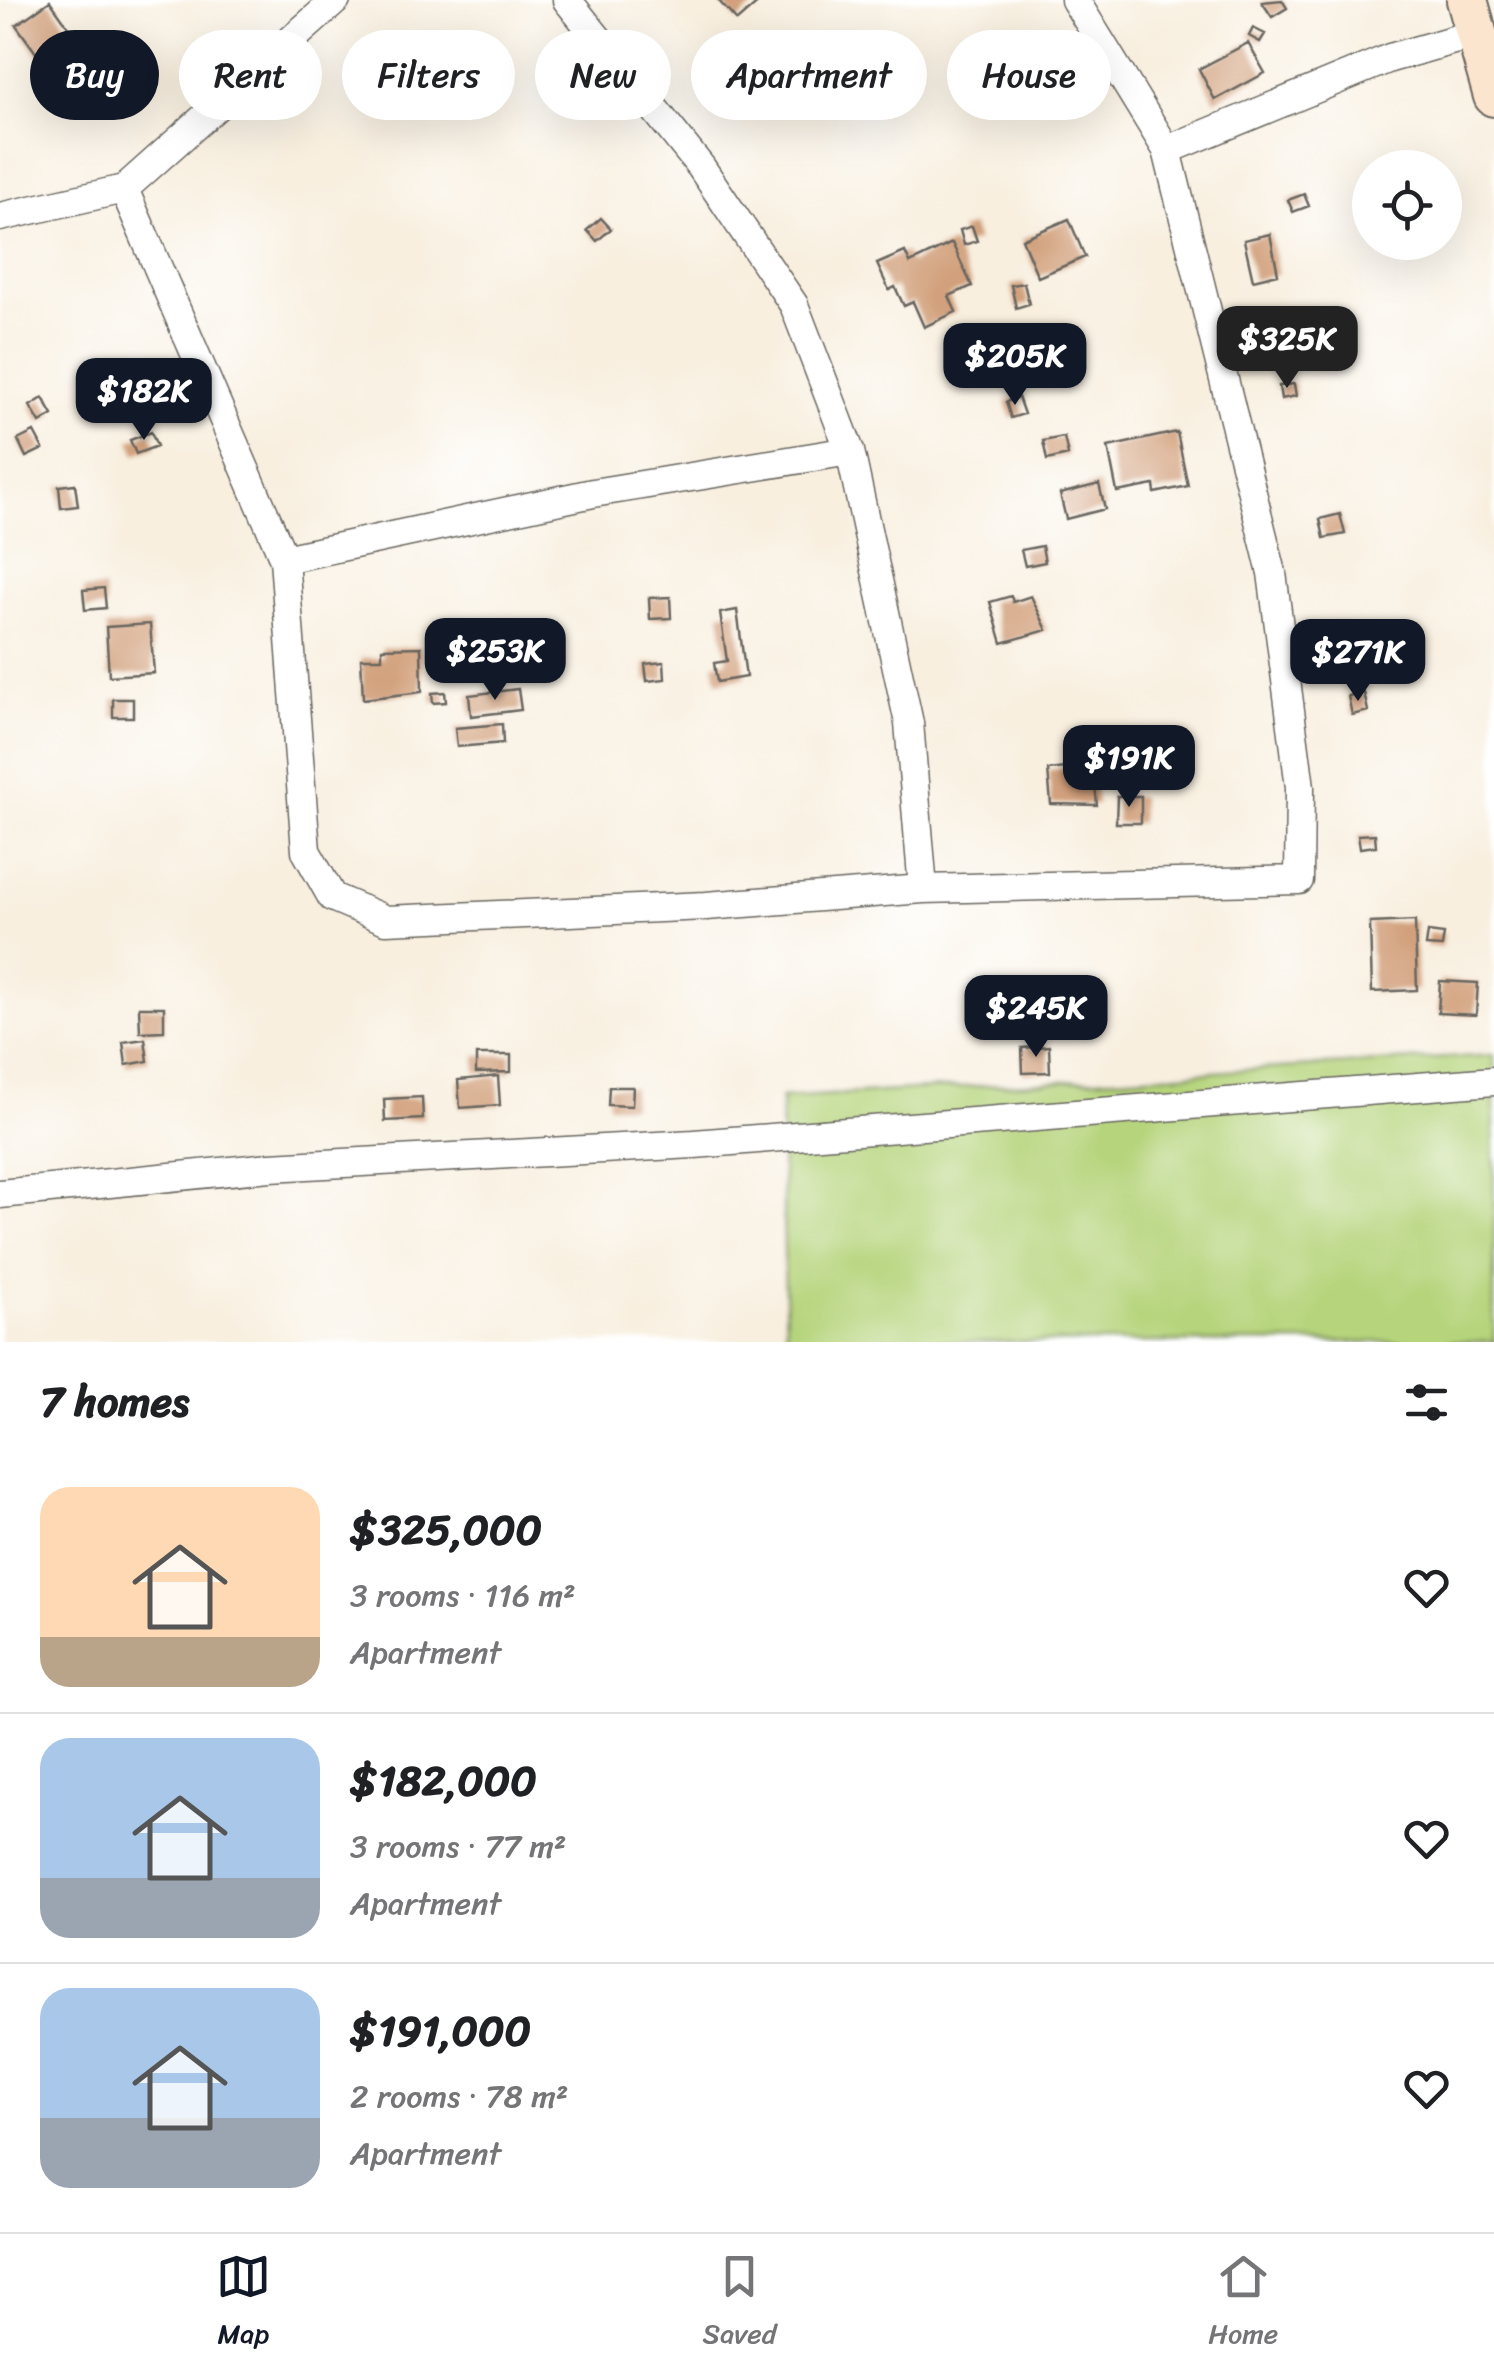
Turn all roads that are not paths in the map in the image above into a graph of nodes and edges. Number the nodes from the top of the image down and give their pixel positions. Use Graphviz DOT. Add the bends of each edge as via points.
graph roads {
  1 [pos="336,0"];
  2 [pos="567,0"];
  3 [pos="1075,0"];
  4 [pos="1473,16"];
  5 [pos="1494,96"];
  6 [pos="1168,150"];
  7 [pos="124,188"];
  8 [pos="0,217"];
  9 [pos="850,452"];
  10 [pos="284,559"];
  11 [pos="923,888"];
  12 [pos="1494,1081"];
  13 [pos="0,1194"];
  1 -- 7 [label="street"];
  2 -- 9 [label="street" via="702,166 794,304"];
  3 -- 6 [label="street"];
  4 -- 5 [label="street"];
  4 -- 6 [label="street" via="1390,58"];
  6 -- 11 [label="street" via="1272,573 1300,787 1298,880"];
  7 -- 8 [label="street"];
  7 -- 10 [label="street"];
  9 -- 10 [label="street" via="593,493"];
  9 -- 11 [label="street" via="910,723"];
  10 -- 11 [label="street" via="306,851 332,897 386,920 706,906"];
  12 -- 13 [label="street" via="694,1144 270,1168"];
}
